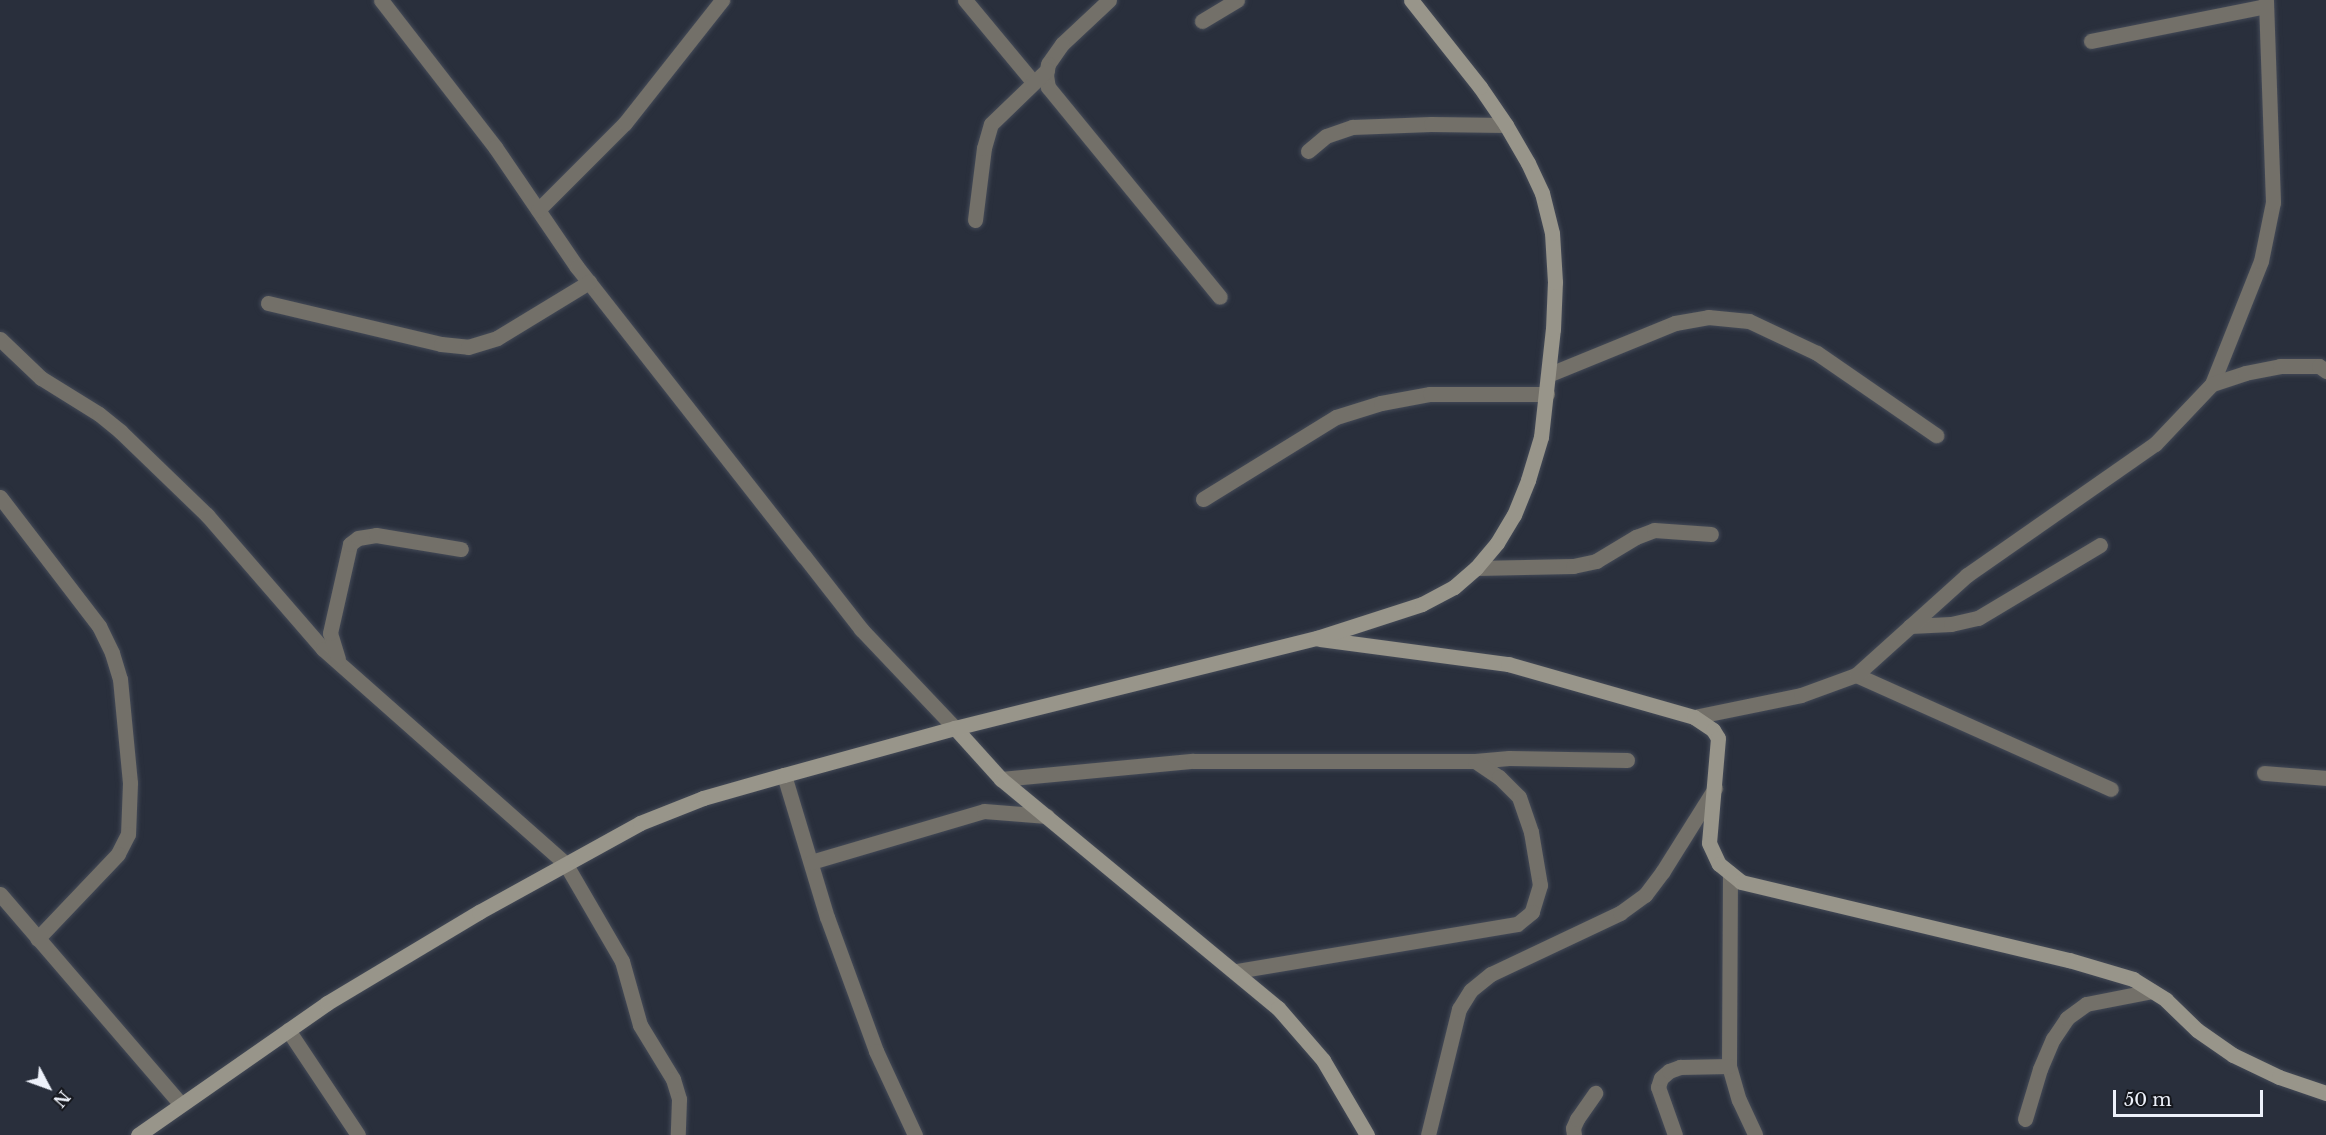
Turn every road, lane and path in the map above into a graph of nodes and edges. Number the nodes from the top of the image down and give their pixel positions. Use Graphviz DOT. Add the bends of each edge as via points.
graph roads {
  1 [pos="381,0"];
  2 [pos="722,0"];
  3 [pos="965,0"];
  4 [pos="1109,0"];
  5 [pos="1237,0"];
  6 [pos="1411,0"];
  7 [pos="2266,3"];
  8 [pos="1202,21"];
  9 [pos="2091,41"];
  10 [pos="1047,70"];
  11 [pos="1033,82"];
  12 [pos="1506,125"];
  13 [pos="1308,151"];
  14 [pos="538,210"];
  15 [pos="975,220"];
  16 [pos="589,282"];
  17 [pos="1220,297"];
  18 [pos="268,303"];
  19 [pos="0,339"];
  20 [pos="2324,364"];
  21 [pos="1550,374"];
  22 [pos="2212,384"];
  23 [pos="1547,394"];
  24 [pos="1936,435"];
  25 [pos="0,497"];
  26 [pos="1203,499"];
  27 [pos="1711,534"];
  28 [pos="2100,545"];
  29 [pos="461,549"];
  30 [pos="1476,568"];
  31 [pos="1910,627"];
  32 [pos="1317,638"];
  33 [pos="341,664"];
  34 [pos="1856,675"];
  35 [pos="1694,717"];
  36 [pos="955,728"];
  37 [pos="1627,760"];
  38 [pos="1475,761"];
  39 [pos="2265,773"];
  40 [pos="784,775"];
  41 [pos="1001,778"];
  42 [pos="2326,778"];
  43 [pos="1715,788"];
  44 [pos="2111,789"];
  45 [pos="1047,816"];
  46 [pos="811,862"];
  47 [pos="565,863"];
  48 [pos="1730,873"];
  49 [pos="0,894"];
  50 [pos="37,939"];
  51 [pos="1236,971"];
  52 [pos="2152,991"];
  53 [pos="288,1030"];
  54 [pos="1729,1066"];
  55 [pos="1594,1093"];
  56 [pos="2326,1093"];
  57 [pos="180,1103"];
  58 [pos="2025,1119"];
  59 [pos="138,1135"];
  60 [pos="358,1135"];
  61 [pos="678,1135"];
  62 [pos="915,1135"];
  63 [pos="1366,1135"];
  64 [pos="1428,1135"];
  65 [pos="1574,1135"];
  66 [pos="1675,1135"];
  67 [pos="1755,1135"];
  1 -- 14 [label="street" via="495,147"];
  2 -- 14 [label="street" via="625,123"];
  3 -- 11 [label="street"];
  4 -- 10 [label="street" via="1062,44"];
  5 -- 8 [label="street"];
  6 -- 12 [label="main road"];
  7 -- 9 [label="street"];
  7 -- 22 [label="street" via="2272,201 2260,261"];
  10 -- 11 [label="street"];
  10 -- 17 [label="street" via="1048,87 1065,111"];
  11 -- 15 [label="street" via="991,124"];
  12 -- 13 [label="street" via="1352,128 1326,136"];
  12 -- 21 [label="main road" via="1542,194 1552,233 1555,282"];
  14 -- 16 [label="street"];
  16 -- 18 [label="street" via="497,338 468,347"];
  16 -- 36 [label="street" via="861,629"];
  19 -- 33 [label="street" via="41,378 121,432 207,515 291,614"];
  20 -- 22 [label="street" via="2280,366"];
  21 -- 23 [label="main road"];
  21 -- 24 [label="street" via="1675,323 1708,318 1749,321 1817,353"];
  22 -- 31 [label="street" via="2155,444 1968,575"];
  23 -- 26 [label="street" via="1430,394 1381,403 1336,417"];
  23 -- 30 [label="main road" via="1528,480 1514,515"];
  25 -- 50 [label="street" via="99,626 112,653 120,679 130,783 128,834 118,854"];
  27 -- 30 [label="street" via="1654,530 1596,561 1573,566"];
  28 -- 31 [label="street" via="1978,618"];
  29 -- 33 [label="street" via="376,535 365,535 350,544 330,633"];
  30 -- 32 [label="main road" via="1454,588 1422,604"];
  31 -- 34 [label="street"];
  32 -- 35 [label="main road" via="1508,664"];
  32 -- 36 [label="main road"];
  33 -- 47 [label="street"];
  34 -- 35 [label="street" via="1801,695"];
  34 -- 44 [label="street"];
  35 -- 43 [label="main road" via="1718,738"];
  36 -- 40 [label="main road"];
  36 -- 41 [label="main road"];
  37 -- 38 [label="street"];
  38 -- 41 [label="street" via="1193,761"];
  38 -- 51 [label="street" via="1519,797 1531,832 1539,885 1532,912 1517,924"];
  39 -- 42 [label="street"];
  40 -- 46 [label="street"];
  40 -- 47 [label="main road" via="703,798"];
  41 -- 45 [label="main road"];
  43 -- 48 [label="main road" via="1709,843 1719,864"];
  43 -- 64 [label="street" via="1644,895 1620,914 1491,974 1471,990 1459,1009"];
  45 -- 46 [label="street" via="984,811"];
  45 -- 51 [label="main road"];
  46 -- 62 [label="street" via="876,1051"];
  47 -- 53 [label="main road"];
  47 -- 61 [label="street" via="622,961 640,1025 674,1079 679,1099"];
  48 -- 52 [label="main road" via="1741,882 2104,970 2133,979"];
  48 -- 54 [label="street"];
  49 -- 50 [label="street"];
  50 -- 57 [label="street"];
  51 -- 63 [label="main road" via="1278,1008 1323,1060"];
  52 -- 56 [label="main road" via="2233,1055"];
  52 -- 58 [label="street" via="2086,1004 2067,1018 2040,1069"];
  53 -- 57 [label="main road"];
  53 -- 60 [label="street"];
  54 -- 66 [label="street" via="1680,1067 1661,1078 1658,1087"];
  54 -- 67 [label="street"];
  55 -- 65 [label="street" via="1577,1119"];
  57 -- 59 [label="main road"];
}
